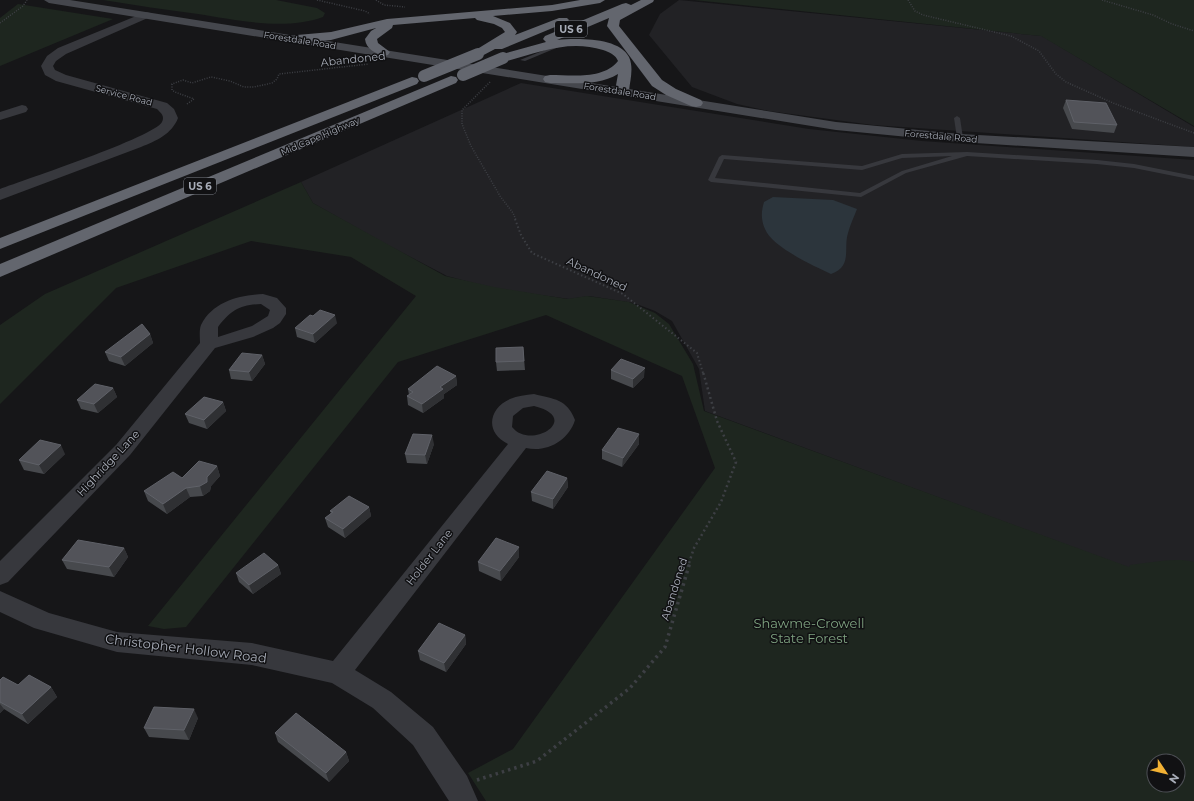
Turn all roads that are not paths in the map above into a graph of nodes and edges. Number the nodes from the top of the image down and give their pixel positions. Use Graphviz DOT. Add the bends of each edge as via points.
graph roads {
  1 [pos="49,0"];
  2 [pos="600,0"];
  3 [pos="612,0"];
  4 [pos="640,0"];
  5 [pos="649,0"];
  6 [pos="146,15"];
  7 [pos="388,24"];
  8 [pos="360,28"];
  9 [pos="297,39"];
  10 [pos="570,42"];
  11 [pos="337,46"];
  12 [pos="384,52"];
  13 [pos="478,54"];
  14 [pos="503,58"];
  15 [pos="523,60"];
  16 [pos="624,61"];
  17 [pos="642,64"];
  18 [pos="550,79"];
  19 [pos="626,92"];
  20 [pos="696,104"];
  21 [pos="22,109"];
  22 [pos="0,116"];
  23 [pos="957,118"];
  24 [pos="960,138"];
  25 [pos="1194,152"];
  26 [pos="967,154"];
  27 [pos="1194,178"];
  28 [pos="0,195"];
  29 [pos="140,212"];
  30 [pos="0,244"];
  31 [pos="0,271"];
  32 [pos="0,274"];
  33 [pos="209,344"];
  34 [pos="520,442"];
  35 [pos="0,576"];
  36 [pos="0,601"];
  37 [pos="338,673"];
  38 [pos="460,794"];
  1 -- 6 [label="main road, Forestdale Road"];
  2 -- 7 [label="highway" via="558,8"];
  3 -- 13 [label="highway, Mid Cape Highway / US 6"];
  4 -- 14 [label="highway, Mid Cape Highway / US 6"];
  5 -- 17 [label="highway" via="613,21 615,29"];
  6 -- 9 [label="main road, Forestdale Road"];
  6 -- 28 [label="street, Service Road" via="65,49 51,59 47,66 50,72 61,78 162,106 171,116 166,127 121,150"];
  7 -- 8 [label="highway"];
  7 -- 11 [label="highway"];
  7 -- 12 [label="highway" via="371,40 372,45"];
  7 -- 13 [label="highway" via="478,18 493,20 509,27 511,32 507,37"];
  8 -- 9 [label="highway" via="331,36"];
  8 -- 11 [label="highway"];
  9 -- 11 [label="main road, Forestdale Road"];
  10 -- 14 [label="highway" via="543,46"];
  10 -- 15 [label="lane"];
  10 -- 16 [label="highway" via="605,46 619,53"];
  11 -- 12 [label="main road, Forestdale Road"];
  12 -- 18 [label="main road, Forestdale Road"];
  13 -- 30 [label="highway, Mid Cape Highway / US 6, bridge"];
  14 -- 29 [label="highway, Mid Cape Highway / US 6, bridge"];
  16 -- 18 [label="highway" via="617,69 603,76 586,79"];
  16 -- 19 [label="highway"];
  17 -- 19 [label="highway" via="644,76"];
  17 -- 20 [label="highway" via="661,86"];
  18 -- 19 [label="main road, Forestdale Road"];
  19 -- 20 [label="main road, Forestdale Road"];
  20 -- 24 [label="main road, Forestdale Road" via="836,126"];
  21 -- 22 [label="street"];
  23 -- 24 [label="lane"];
  24 -- 25 [label="main road, Forestdale Road"];
  26 -- 26 [label="lane" via="902,156 862,168 722,157 710,180 861,195 904,172"];
  26 -- 27 [label="lane" via="1097,162 1134,166"];
  29 -- 31 [label="highway, Mid Cape Highway / US 6"];
  29 -- 32 [label="lane"];
  33 -- 35 [label="street, Highridge Lane" via="123,450"];
  34 -- 37 [label="street, Holder Lane"];
  36 -- 37 [label="street, Christopher Hollow Road" via="43,621 117,642 252,654"];
  37 -- 38 [label="street, Christopher Hollow Road" via="382,700 423,736"];
}
